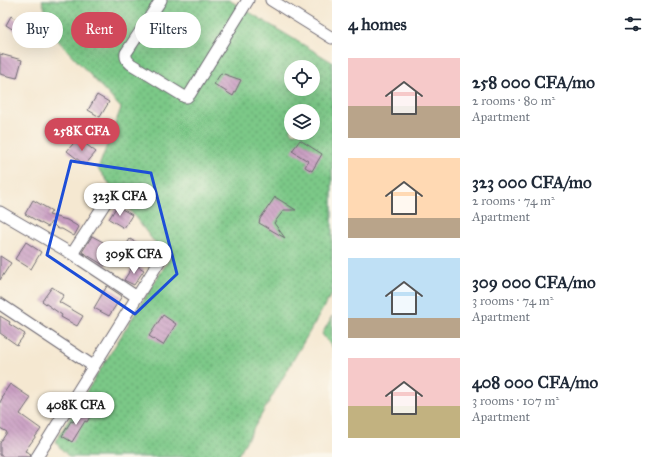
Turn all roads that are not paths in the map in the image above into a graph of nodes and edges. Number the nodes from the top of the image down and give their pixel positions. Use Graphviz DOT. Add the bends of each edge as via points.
graph roads {
  1 [pos="161,0"];
  2 [pos="248,0"];
  3 [pos="271,0"];
  4 [pos="332,38"];
  5 [pos="113,191"];
  6 [pos="0,212"];
  7 [pos="165,252"];
  8 [pos="72,254"];
  9 [pos="137,297"];
  10 [pos="0,304"];
  11 [pos="93,366"];
  12 [pos="37,457"];
  1 -- 2 [label="street" via="126,52 127,59 131,64 186,97"];
  3 -- 4 [label="street"];
  5 -- 8 [label="street"];
  6 -- 8 [label="street"];
  7 -- 9 [label="street"];
  8 -- 9 [label="street"];
  9 -- 11 [label="street"];
  10 -- 11 [label="street"];
  11 -- 12 [label="street"];
}
